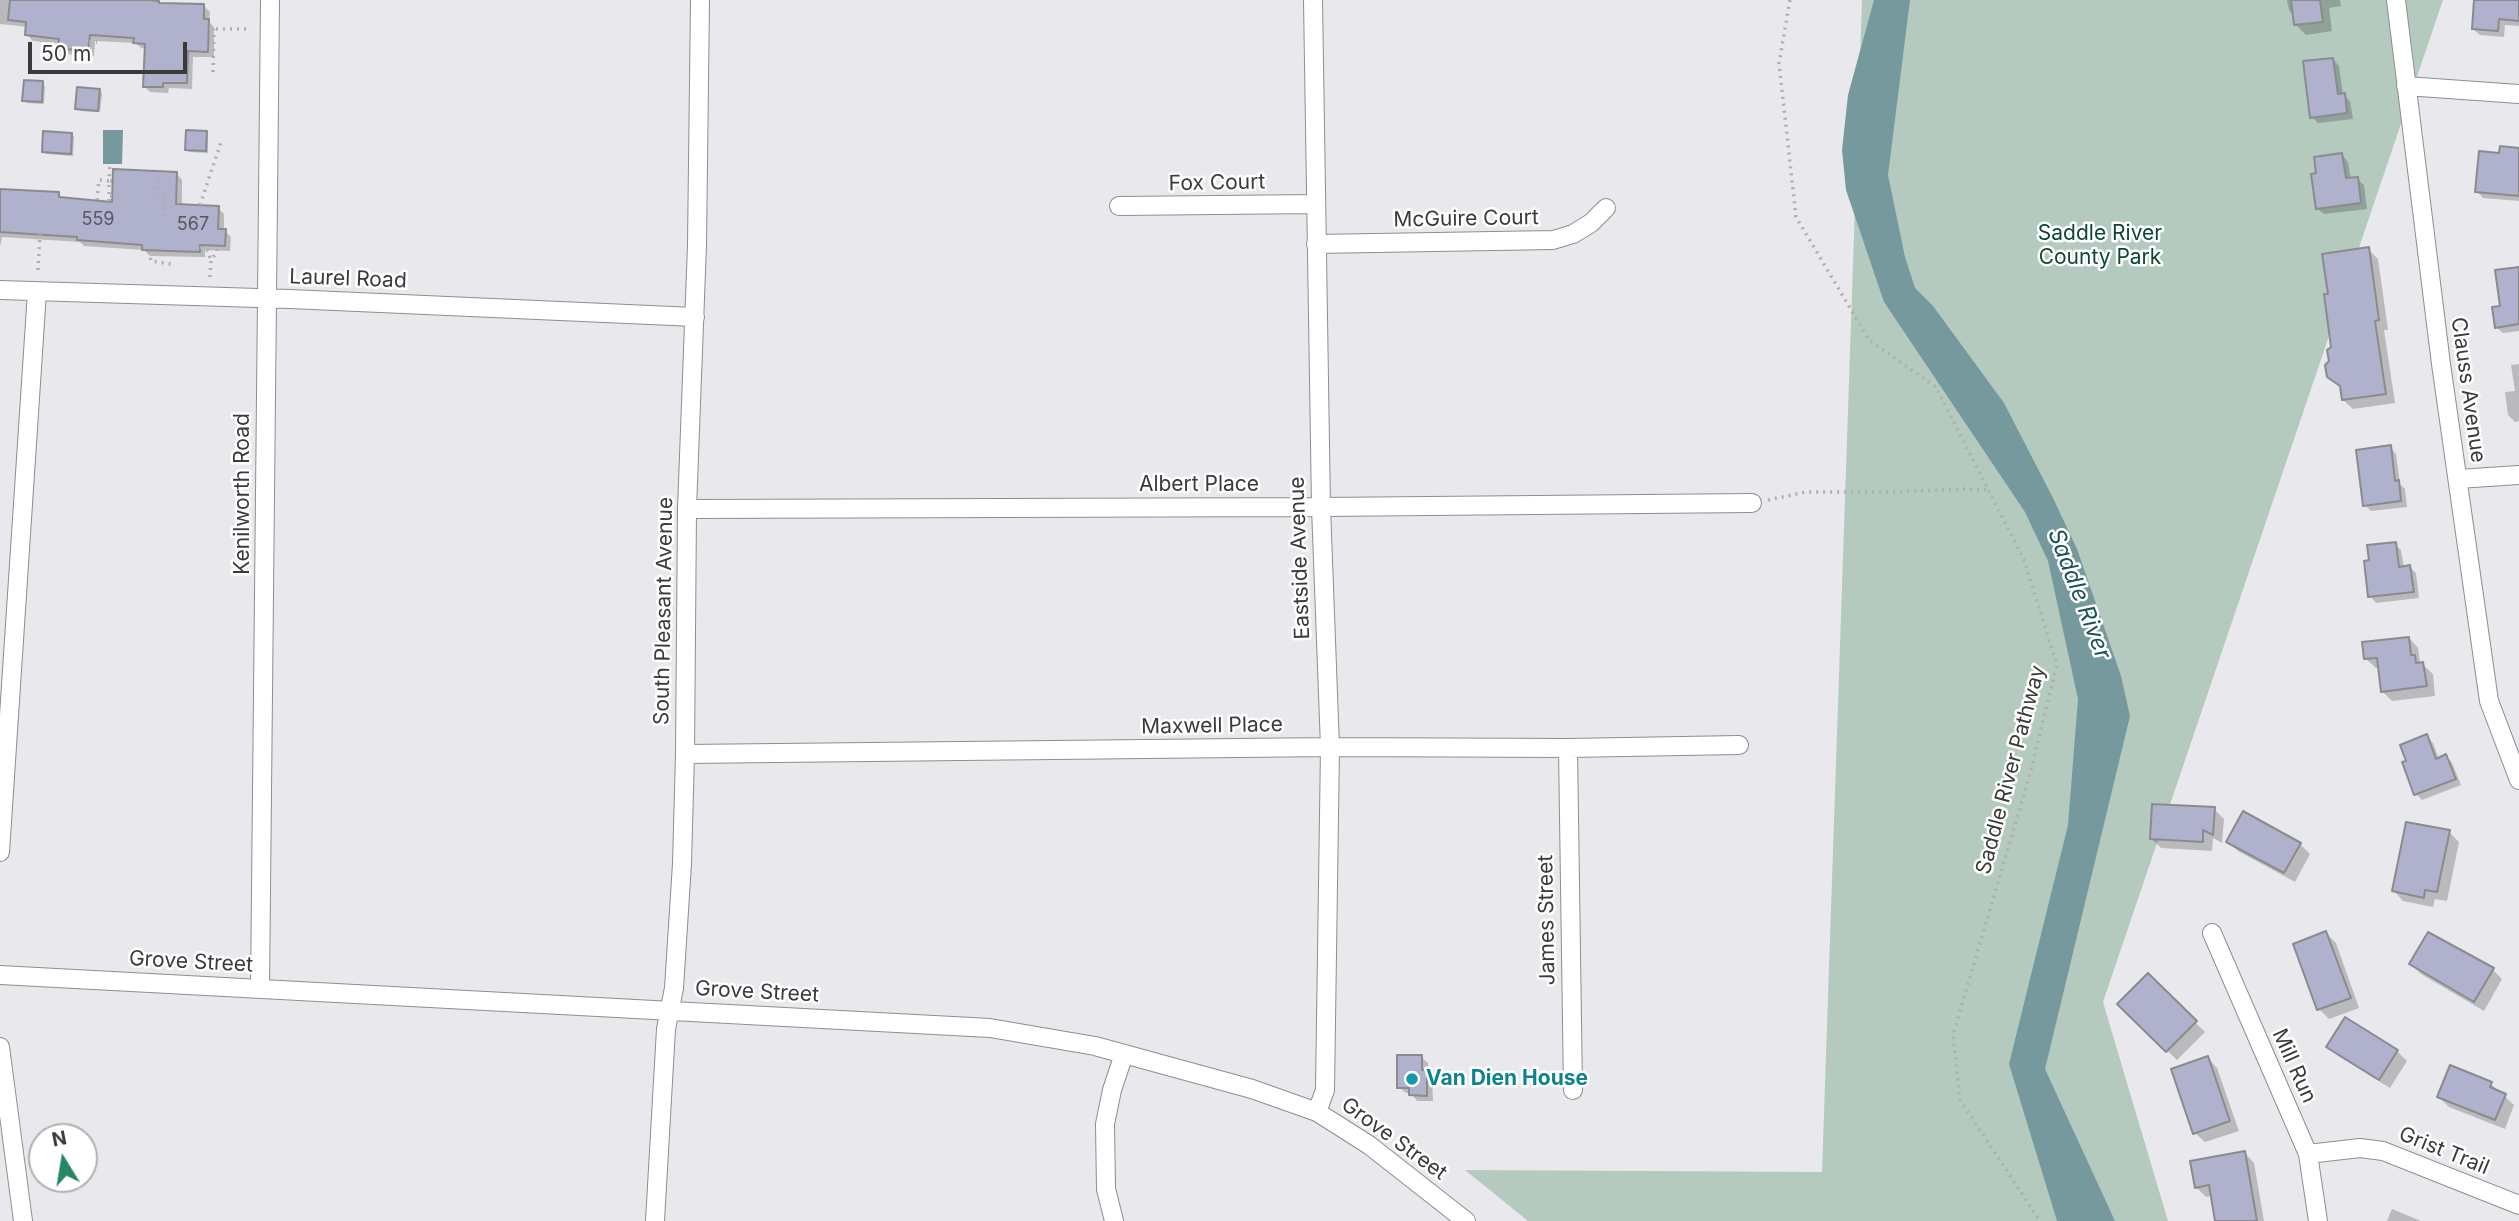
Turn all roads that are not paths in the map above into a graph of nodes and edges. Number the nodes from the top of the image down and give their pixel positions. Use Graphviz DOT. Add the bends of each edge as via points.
graph roads {
  1 [pos="270,0"];
  2 [pos="700,0"];
  3 [pos="1313,0"];
  4 [pos="2396,0"];
  5 [pos="2406,86"];
  6 [pos="2519,94"];
  7 [pos="1316,204"];
  8 [pos="1119,206"];
  9 [pos="1606,208"];
  10 [pos="1316,244"];
  11 [pos="0,290"];
  12 [pos="37,292"];
  13 [pos="267,299"];
  14 [pos="695,317"];
  15 [pos="2519,475"];
  16 [pos="2458,480"];
  17 [pos="1752,503"];
  18 [pos="1321,508"];
  19 [pos="687,509"];
  20 [pos="1739,744"];
  21 [pos="1330,747"];
  22 [pos="1567,748"];
  23 [pos="685,754"];
  24 [pos="2519,780"];
  25 [pos="0,852"];
  26 [pos="2212,933"];
  27 [pos="0,975"];
  28 [pos="260,989"];
  29 [pos="669,1011"];
  30 [pos="0,1047"];
  31 [pos="1124,1054"];
  32 [pos="1573,1090"];
  33 [pos="1317,1112"];
  34 [pos="2308,1154"];
  35 [pos="2519,1205"];
  36 [pos="23,1221"];
  37 [pos="655,1221"];
  38 [pos="1114,1221"];
  39 [pos="1466,1221"];
  40 [pos="2318,1221"];
  1 -- 13 [label="street, Kenilworth Road"];
  2 -- 14 [label="street, South Pleasant Avenue"];
  3 -- 7 [label="street, Eastside Avenue"];
  4 -- 5 [label="street, Clauss Avenue"];
  5 -- 6 [label="street"];
  5 -- 16 [label="street, Clauss Avenue"];
  7 -- 8 [label="street, Fox Court"];
  7 -- 10 [label="street, Eastside Avenue"];
  9 -- 10 [label="street, McGuire Court" via="1573,234 1553,240"];
  10 -- 18 [label="street, Eastside Avenue"];
  11 -- 12 [label="street, Laurel Road"];
  12 -- 13 [label="street, Laurel Road"];
  12 -- 25 [label="street"];
  13 -- 14 [label="street, Laurel Road"];
  13 -- 28 [label="street, Kenilworth Road"];
  14 -- 19 [label="street, South Pleasant Avenue"];
  15 -- 16 [label="street"];
  16 -- 24 [label="street, Clauss Avenue" via="2489,701"];
  17 -- 18 [label="street, Albert Place"];
  18 -- 19 [label="street, Albert Place"];
  18 -- 21 [label="street, Eastside Avenue"];
  19 -- 23 [label="street, South Pleasant Avenue"];
  20 -- 22 [label="street, Maxwell Place"];
  21 -- 22 [label="street, Maxwell Place"];
  21 -- 23 [label="street, Maxwell Place"];
  21 -- 33 [label="street, Eastside Avenue" via="1325,1090"];
  22 -- 32 [label="street, James Street"];
  23 -- 29 [label="street, South Pleasant Avenue" via="682,864"];
  26 -- 34 [label="street, Mill Run"];
  27 -- 28 [label="street, Grove Street"];
  28 -- 29 [label="street, Grove Street"];
  29 -- 31 [label="street, Grove Street" via="990,1028"];
  29 -- 37 [label="street, South Pleasant Avenue"];
  30 -- 36 [label="street"];
  31 -- 33 [label="street, Grove Street"];
  31 -- 38 [label="street" via="1105,1124 1107,1189"];
  33 -- 39 [label="street, Grove Street" via="1369,1145"];
  34 -- 35 [label="street, Grist Trail" via="2360,1148 2384,1151"];
  34 -- 40 [label="street, Mill Run"];
}
